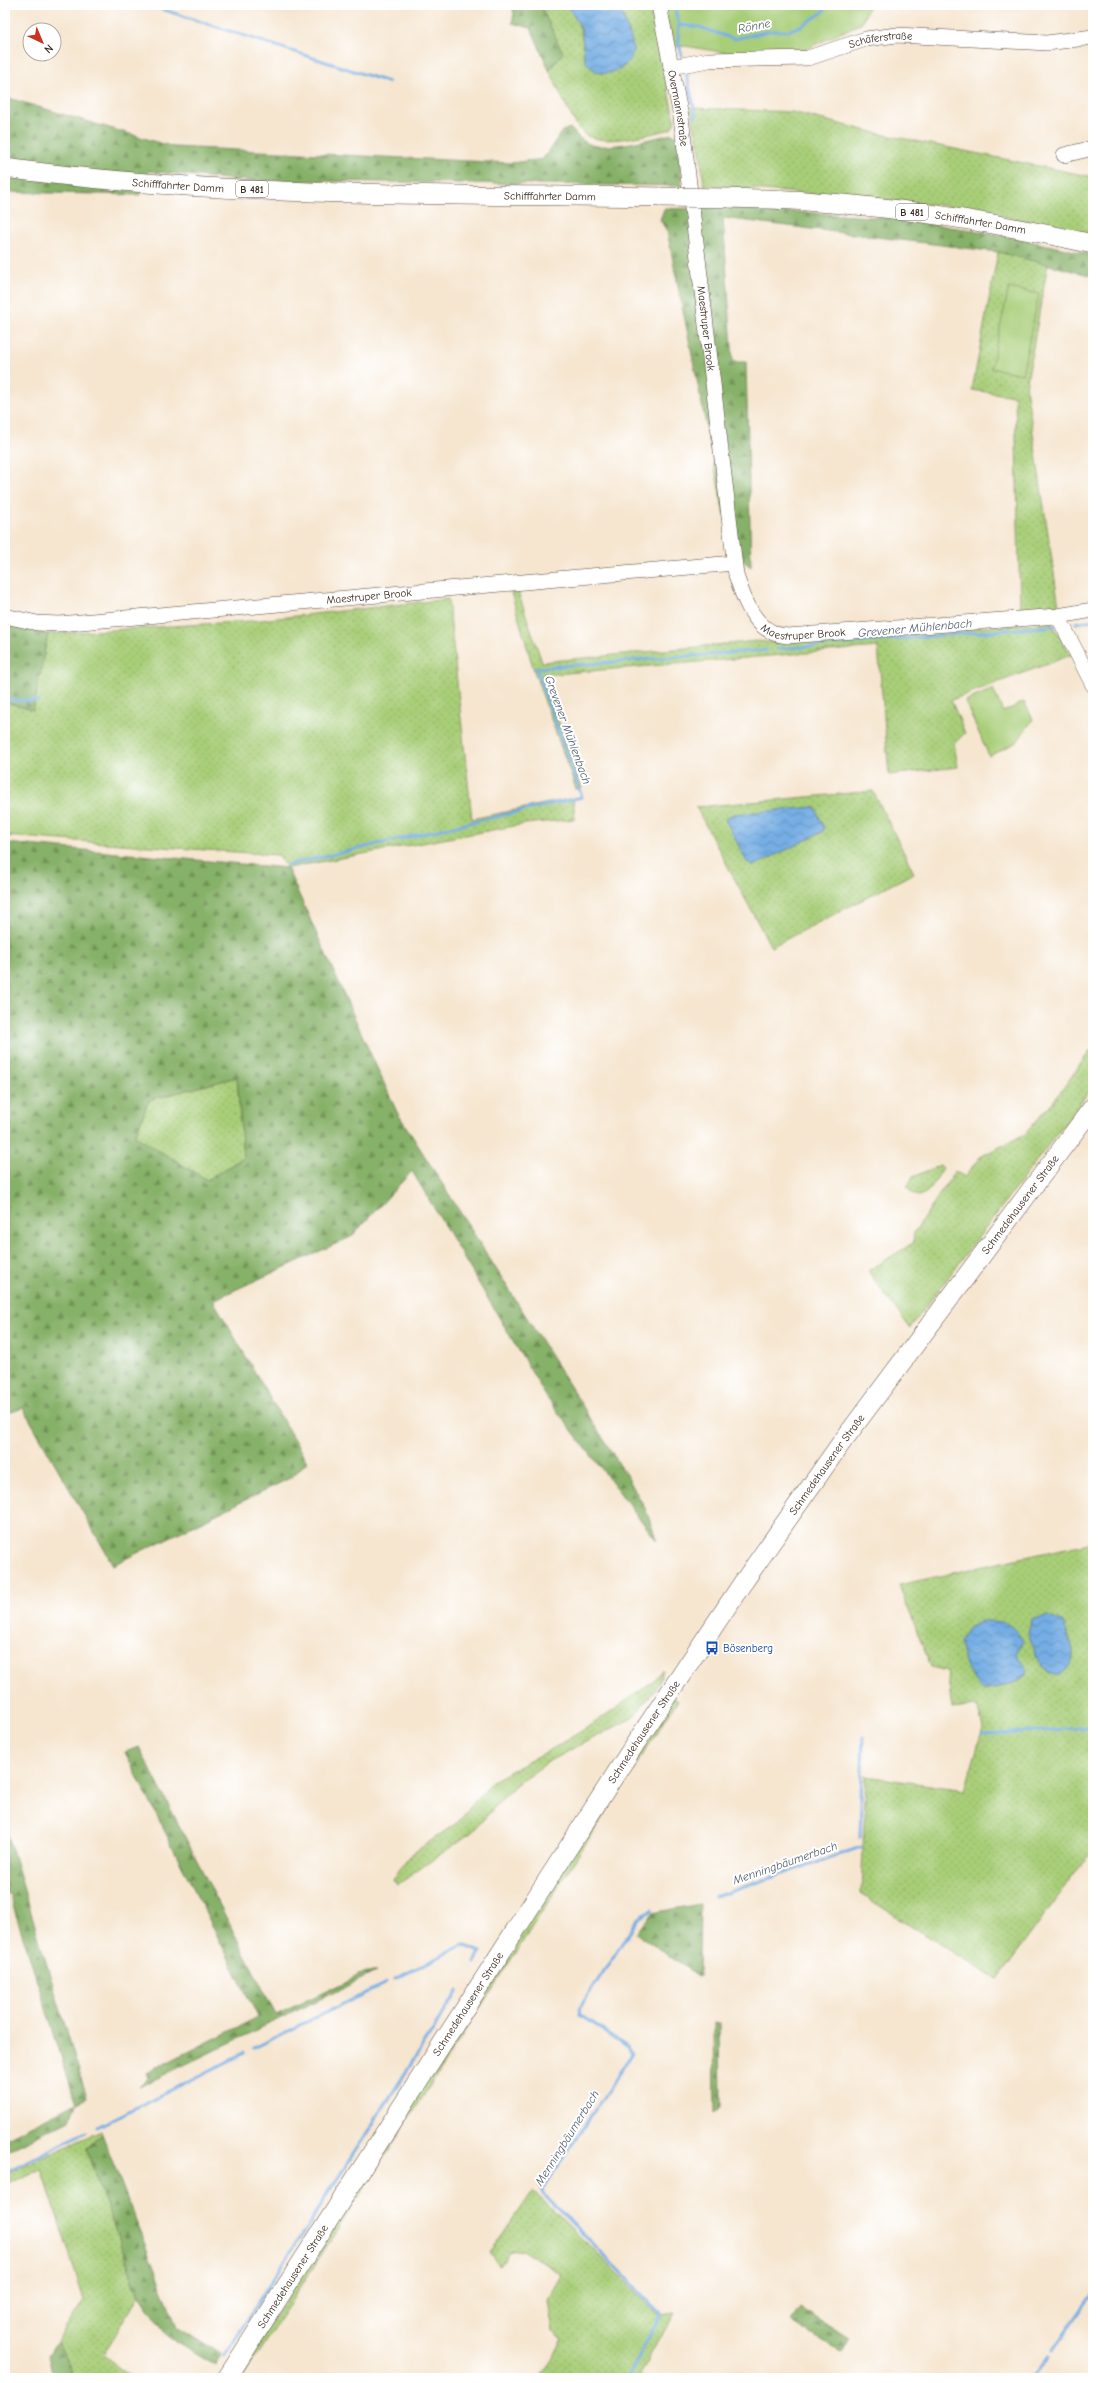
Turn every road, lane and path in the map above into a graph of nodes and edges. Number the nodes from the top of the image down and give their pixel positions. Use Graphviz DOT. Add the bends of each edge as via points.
graph roads {
  1 [pos="658,5"];
  2 [pos="1093,37"];
  3 [pos="671,67"];
  4 [pos="1093,148"];
  5 [pos="1064,155"];
  6 [pos="5,168"];
  7 [pos="694,213"];
  8 [pos="1093,244"];
  9 [pos="734,563"];
  10 [pos="1093,610"];
  11 [pos="5,616"];
  12 [pos="1058,616"];
  13 [pos="1093,684"];
  14 [pos="1093,1107"];
  15 [pos="227,2378"];
  1 -- 3 [label="street, Overmannstraße"];
  2 -- 3 [label="street, Schäferstraße" via="1047,43 897,35 866,39 808,58 709,60"];
  3 -- 7 [label="street, Overmannstraße" via="681,117"];
  4 -- 5 [label="street"];
  6 -- 8 [label="main road, Schifffahrter Damm / B 481, bridge" via="60,176 243,189 729,198 817,202 902,210 1022,229"];
  7 -- 9 [label="street, Maestruper Brook"];
  9 -- 11 [label="street, Maestruper Brook" via="59,624 37,623"];
  9 -- 12 [label="street, Maestruper Brook" via="742,592 761,624 772,632 787,636"];
  10 -- 12 [label="street, Maestruper Brook"];
  12 -- 13 [label="street"];
  14 -- 15 [label="main road, Schmedehausener Straße" via="839,1446 742,1584 635,1744"];
}
